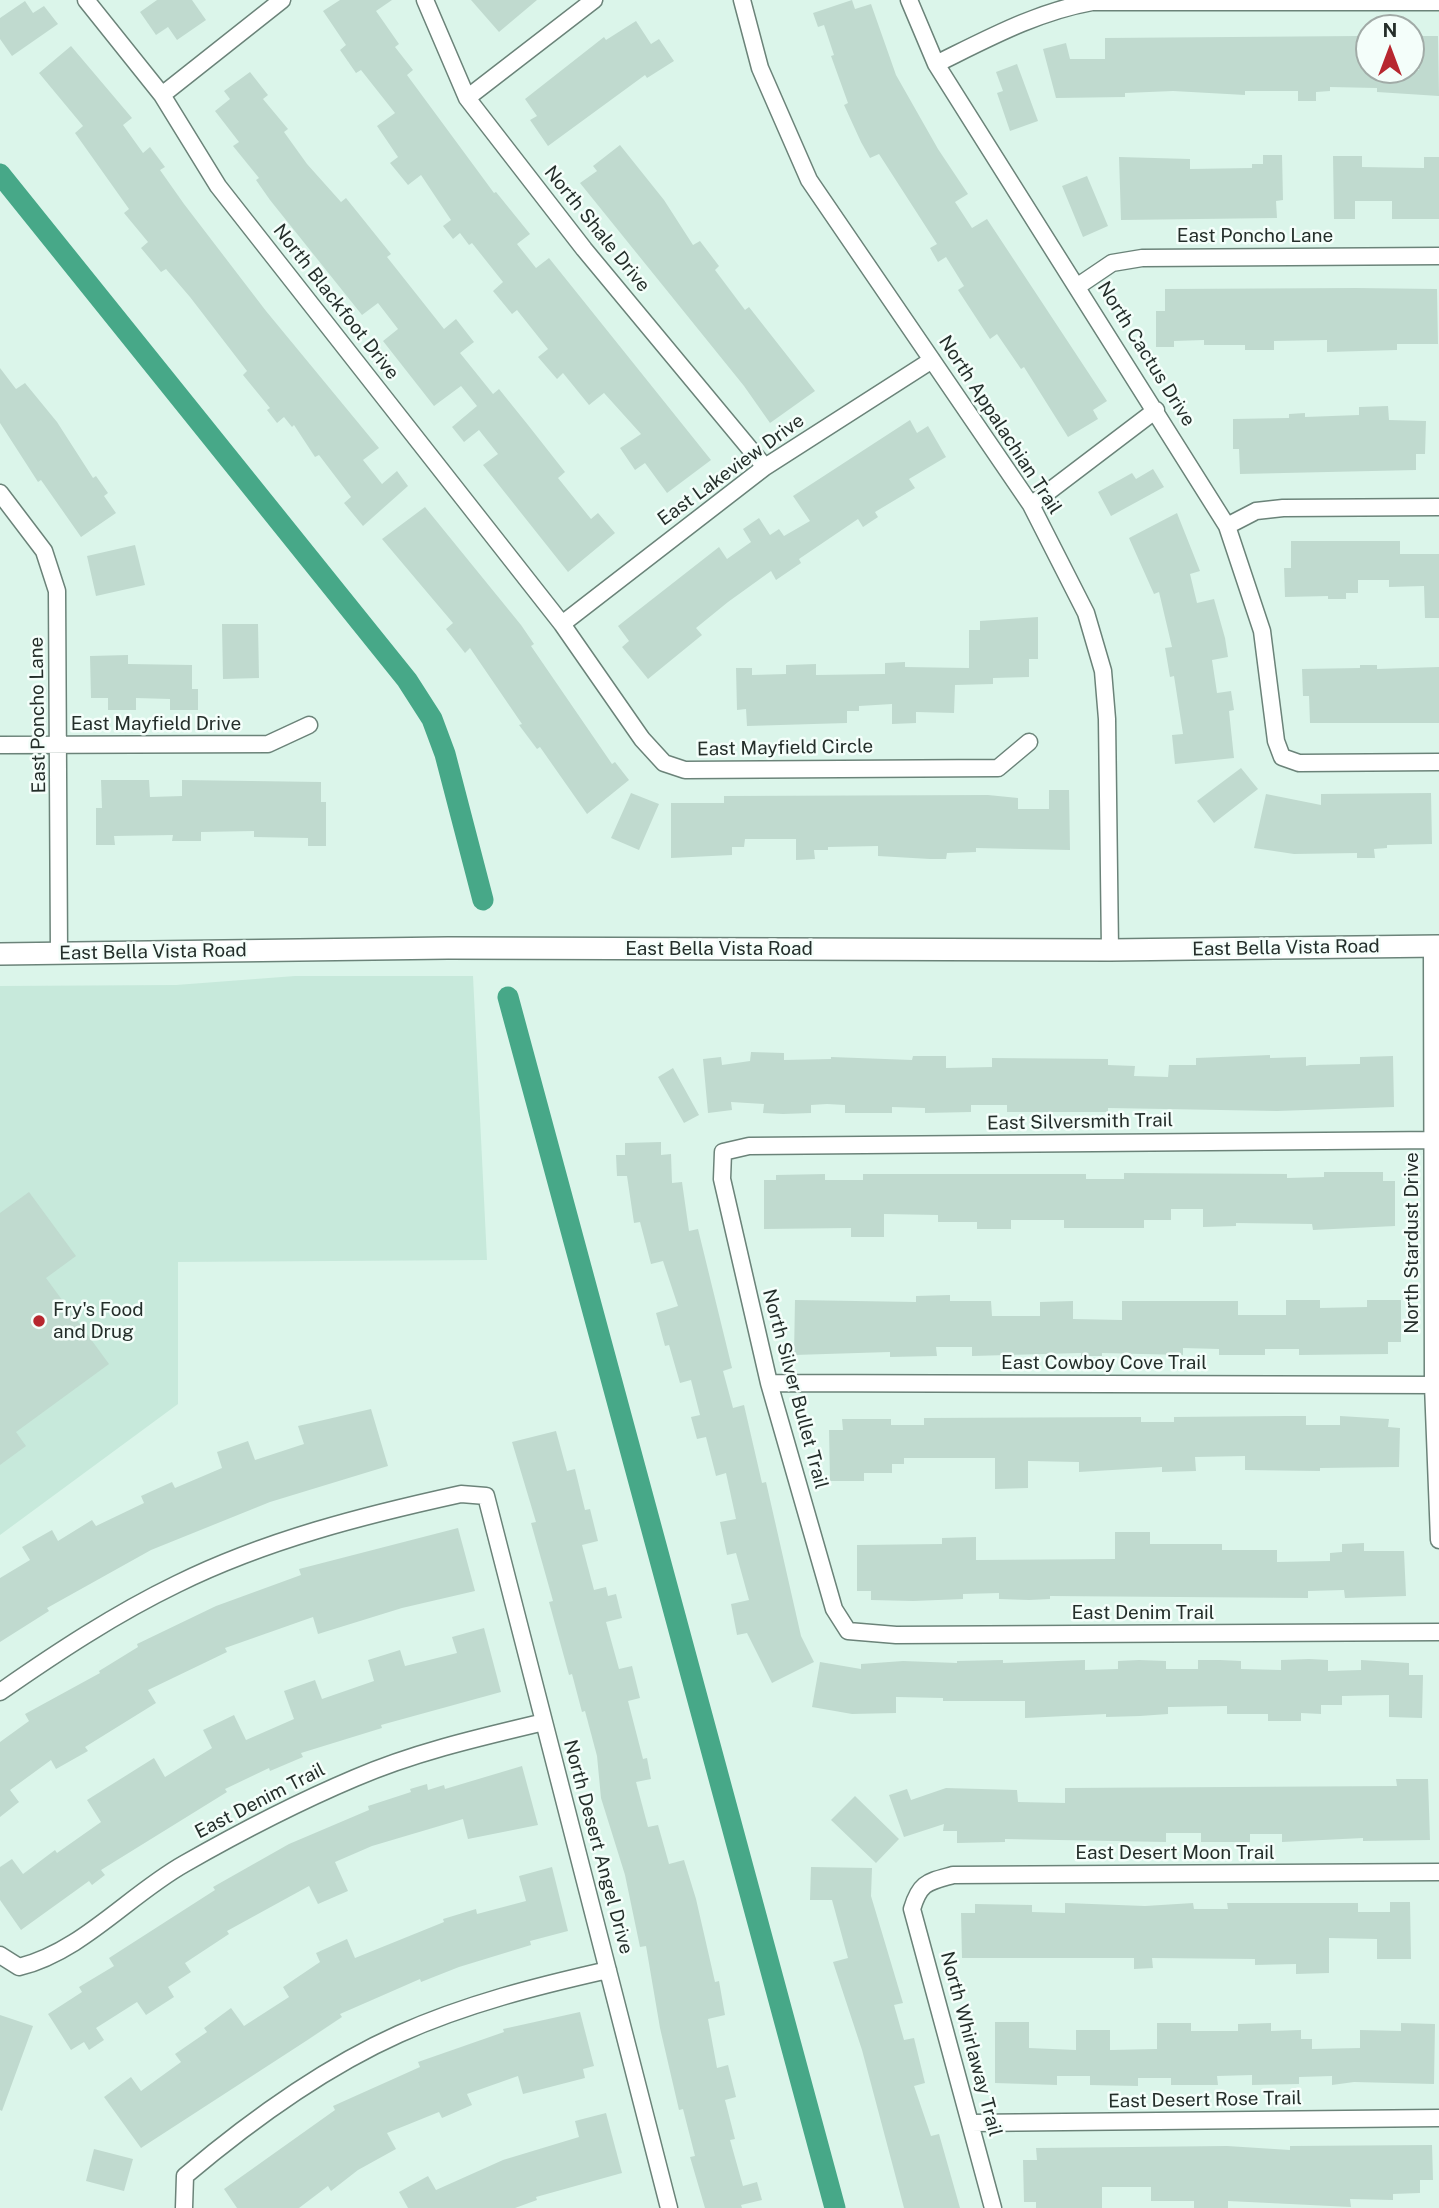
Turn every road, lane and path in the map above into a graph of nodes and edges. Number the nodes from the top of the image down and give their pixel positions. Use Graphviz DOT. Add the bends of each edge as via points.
graph roads {
  1 [pos="86,0"];
  2 [pos="282,0"];
  3 [pos="425,0"];
  4 [pos="594,0"];
  5 [pos="742,0"];
  6 [pos="909,0"];
  7 [pos="1439,2"];
  8 [pos="936,64"];
  9 [pos="162,96"];
  10 [pos="467,98"];
  11 [pos="1439,256"];
  12 [pos="1078,286"];
  13 [pos="932,360"];
  14 [pos="1156,410"];
  15 [pos="765,467"];
  16 [pos="0,493"];
  17 [pos="1031,505"];
  18 [pos="1439,506"];
  19 [pos="1227,526"];
  20 [pos="562,624"];
  21 [pos="309,725"];
  22 [pos="1029,742"];
  23 [pos="0,745"];
  24 [pos="60,745"];
  25 [pos="1439,762"];
  26 [pos="1435,946"];
  27 [pos="1110,950"];
  28 [pos="0,954"];
  29 [pos="59,954"];
  30 [pos="1436,1140"];
  31 [pos="723,1153"];
  32 [pos="769,1383"];
  33 [pos="1436,1385"];
  34 [pos="1439,1540"];
  35 [pos="848,1631"];
  36 [pos="1439,1632"];
  37 [pos="0,1692"];
  38 [pos="544,1722"];
  39 [pos="1439,1872"];
  40 [pos="917,1892"];
  41 [pos="0,1955"];
  42 [pos="608,1970"];
  43 [pos="1439,2118"];
  44 [pos="971,2123"];
  45 [pos="184,2208"];
  46 [pos="670,2208"];
  47 [pos="993,2208"];
  1 -- 9 [label="street, North Blackfoot Drive"];
  2 -- 9 [label="street"];
  3 -- 10 [label="street, North Shale Drive"];
  4 -- 10 [label="street"];
  5 -- 13 [label="street, North Appalachian Trail" via="760,68 809,180"];
  6 -- 8 [label="street, North Cactus Drive"];
  7 -- 8 [label="street" via="1092,2 1030,19"];
  8 -- 12 [label="street, North Cactus Drive"];
  9 -- 20 [label="street, North Blackfoot Drive" via="218,186"];
  10 -- 15 [label="street, North Shale Drive" via="584,249"];
  11 -- 12 [label="street, East Poncho Lane" via="1142,258 1112,263"];
  12 -- 14 [label="street, North Cactus Drive"];
  13 -- 15 [label="street, East Lakeview Drive"];
  13 -- 17 [label="street, North Appalachian Trail"];
  14 -- 17 [label="street"];
  14 -- 19 [label="street, North Cactus Drive"];
  15 -- 20 [label="street, East Lakeview Drive"];
  16 -- 24 [label="street, East Poncho Lane" via="44,551 57,592"];
  17 -- 27 [label="street, North Appalachian Trail" via="1086,613 1103,671 1108,730"];
  18 -- 19 [label="street" via="1283,508 1256,511"];
  19 -- 25 [label="street, North Cactus Drive" via="1262,631 1282,757 1299,763"];
  20 -- 22 [label="street, East Mayfield Circle" via="642,739 664,763 685,770 998,768"];
  21 -- 24 [label="street, East Mayfield Drive" via="268,744"];
  23 -- 24 [label="street, East Mayfield Drive"];
  24 -- 29 [label="street, East Poncho Lane"];
  26 -- 27 [label="street, East Bella Vista Road"];
  26 -- 30 [label="street, North Stardust Drive"];
  27 -- 29 [label="street, East Bella Vista Road" via="448,948"];
  28 -- 29 [label="street, East Bella Vista Road"];
  30 -- 31 [label="street, East Silversmith Trail" via="749,1146"];
  30 -- 33 [label="street, North Stardust Drive"];
  31 -- 32 [label="street, North Silver Bullet Trail" via="722,1179"];
  32 -- 33 [label="street, East Cowboy Cove Trail"];
  32 -- 35 [label="street, North Silver Bullet Trail" via="834,1609"];
  33 -- 34 [label="street, North Stardust Drive"];
  35 -- 36 [label="street, East Denim Trail" via="896,1635"];
  37 -- 38 [label="street, North Desert Angel Drive" via="52,1656 177,1584 290,1538 461,1494 486,1496"];
  38 -- 41 [label="street, East Denim Trail" via="464,1741 358,1777 254,1824 163,1876 47,1960 19,1967"];
  38 -- 42 [label="street, North Desert Angel Drive"];
  39 -- 40 [label="street, East Desert Moon Trail" via="953,1875 927,1882"];
  40 -- 44 [label="street, North Whirlaway Trail" via="912,1909"];
  42 -- 45 [label="street" via="512,1992 398,2034 303,2086 185,2176"];
  42 -- 46 [label="street, North Desert Angel Drive"];
  43 -- 44 [label="street, East Desert Rose Trail"];
  44 -- 47 [label="street, North Whirlaway Trail"];
}
